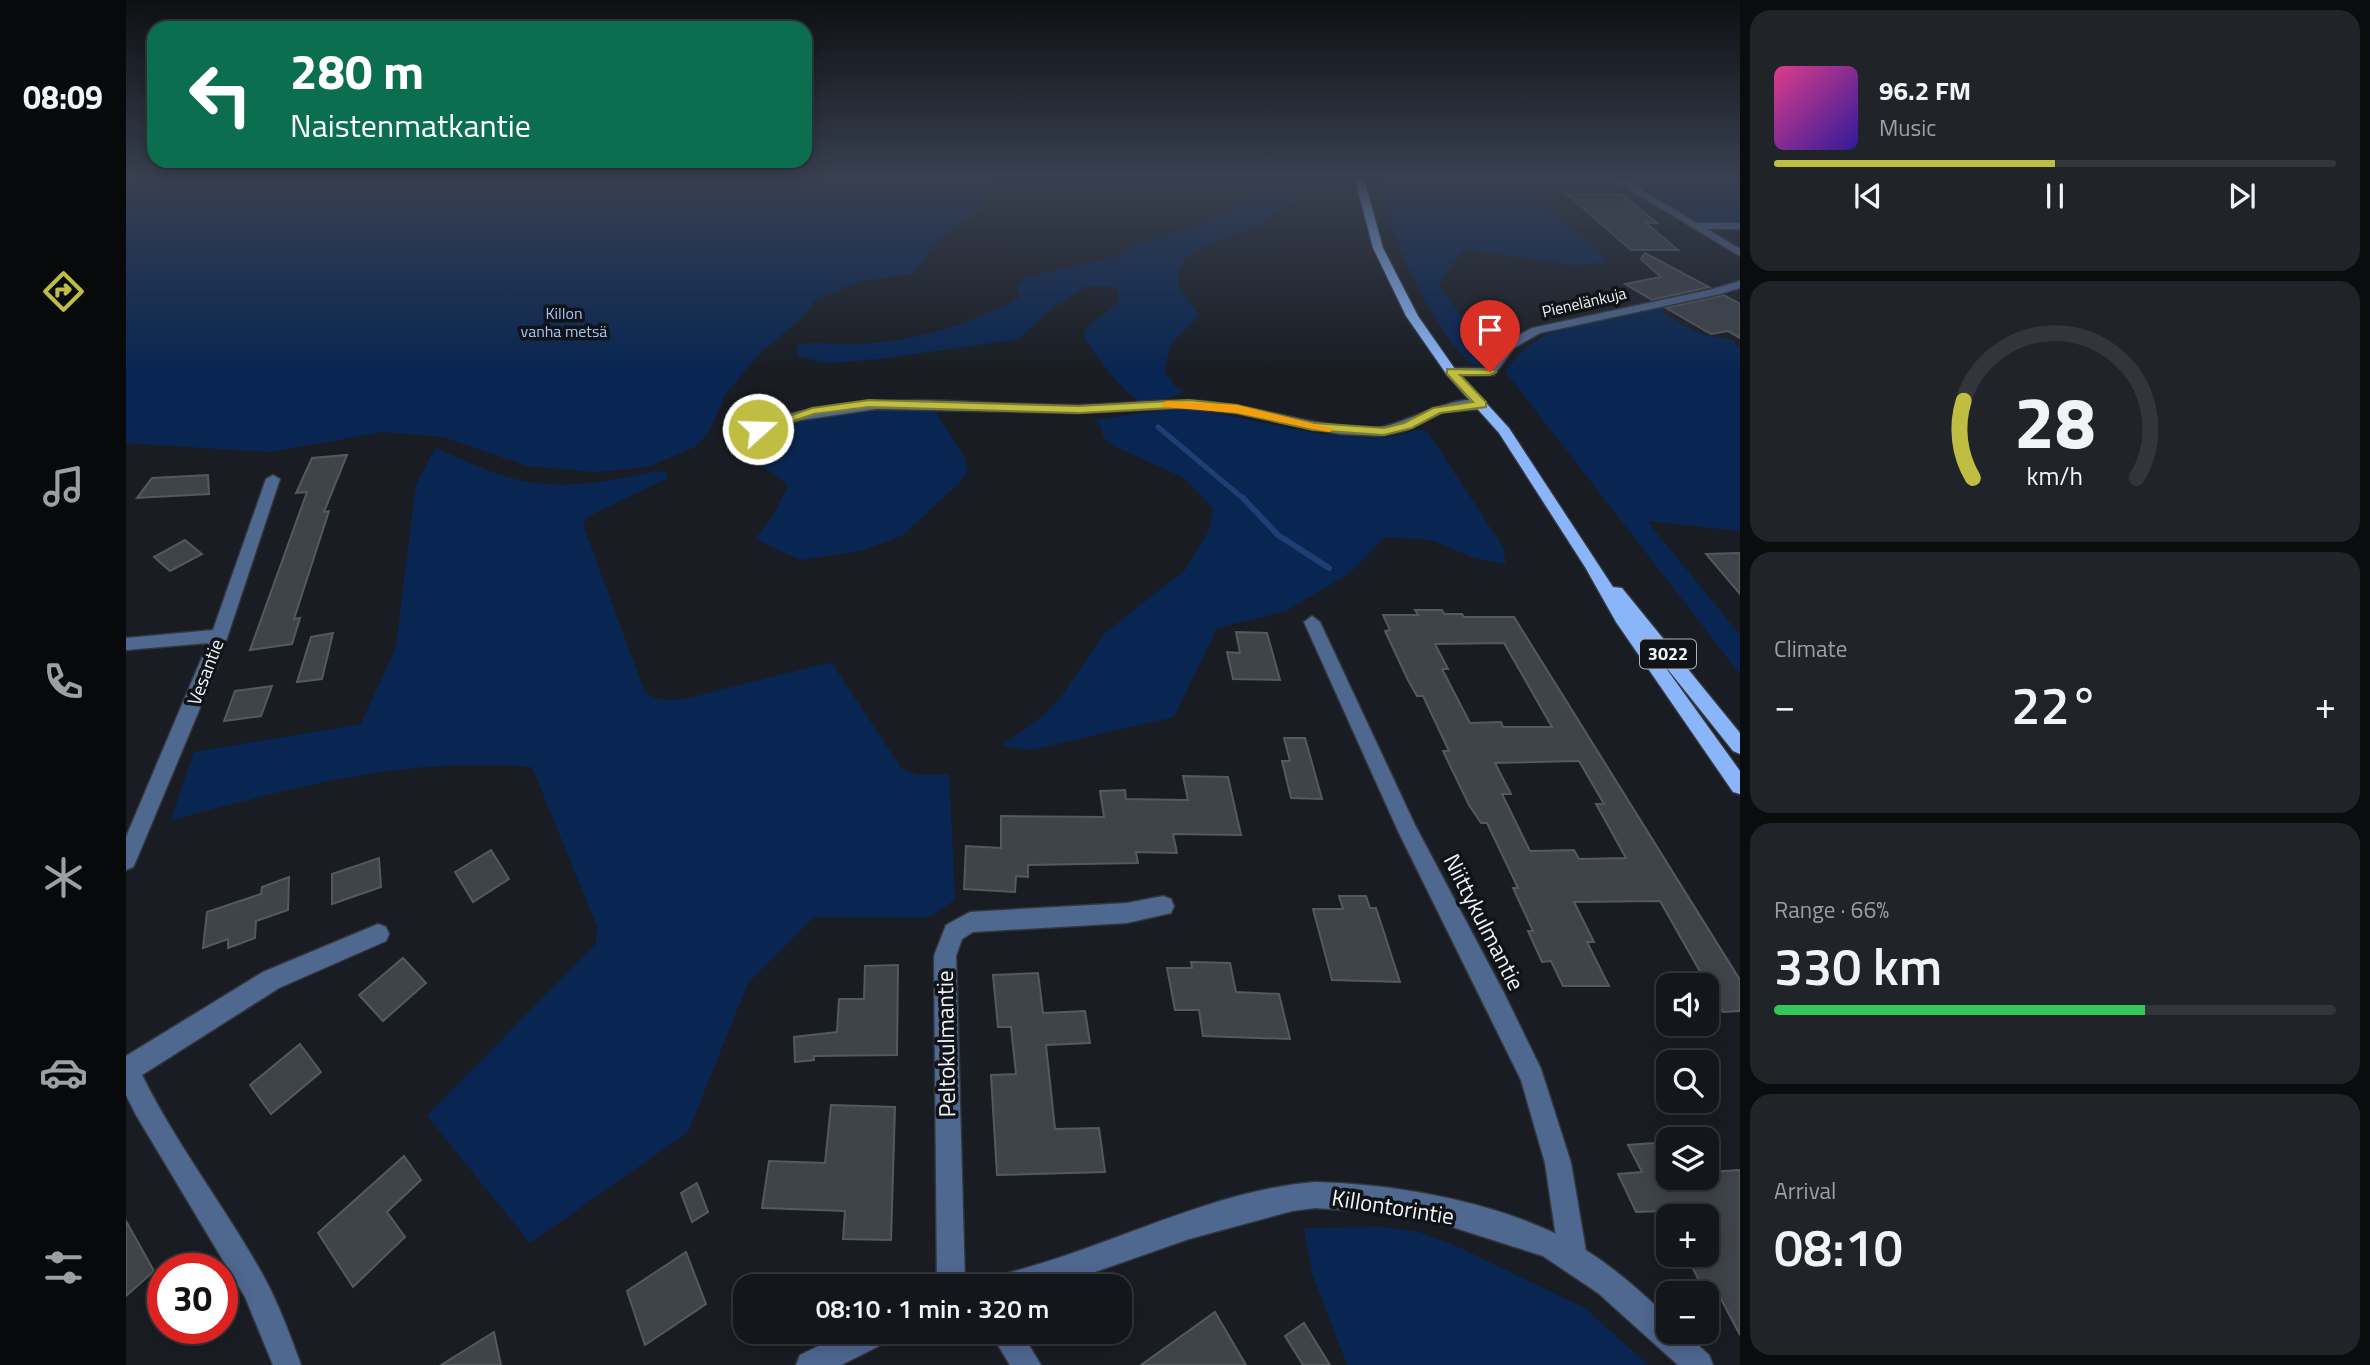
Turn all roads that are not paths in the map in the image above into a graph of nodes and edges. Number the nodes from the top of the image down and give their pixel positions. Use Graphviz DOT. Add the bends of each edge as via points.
graph roads {
  1 [pos="1377,243"];
  2 [pos="1723,243"];
  3 [pos="1740,253"];
  4 [pos="1740,284"];
  5 [pos="1451,372"];
  6 [pos="1475,405"];
  7 [pos="758,429"];
  8 [pos="273,479"];
  9 [pos="1592,565"];
  10 [pos="1312,622"];
  11 [pos="218,636"];
  12 [pos="126,644"];
  13 [pos="1740,746"];
  14 [pos="1740,786"];
  15 [pos="126,861"];
  16 [pos="1163,906"];
  17 [pos="378,934"];
  18 [pos="127,1070"];
  19 [pos="1573,1257"];
  20 [pos="951,1274"];
  21 [pos="1047,1274"];
  22 [pos="853,1344"];
  23 [pos="1012,1344"];
  24 [pos="288,1365"];
  25 [pos="810,1365"];
  26 [pos="1027,1365"];
  27 [pos="1699,1365"];
  1 -- 5 [label="main road, 3022" via="1412,316"];
  2 -- 3 [label="street"];
  4 -- 5 [label="street, Pienelänkuja" via="1535,330 1510,345 1490,372"];
  5 -- 6 [label="main road, 3022"];
  6 -- 7 [label="street" via="1437,410 1408,426 1384,432 1313,427 1237,409 1189,404 1065,409 869,404 812,411"];
  6 -- 9 [label="main road, 3022"];
  8 -- 11 [label="street, Vesantie"];
  9 -- 13 [label="main road, 3022"];
  9 -- 14 [label="main road, 3022" via="1622,618"];
  10 -- 19 [label="street, Niittykulmantie" via="1408,831 1532,1078 1558,1163"];
  11 -- 12 [label="street"];
  11 -- 15 [label="street, Vesantie"];
  16 -- 20 [label="street, Peltokulmantie" via="1127,913 970,922 954,932 946,956"];
  17 -- 18 [label="street" via="271,981"];
  18 -- 24 [label="street" via="149,1118 271,1319"];
  19 -- 21 [label="street, Killontorintie" via="1531,1237 1434,1211 1383,1200 1313,1195 1269,1203"];
  19 -- 27 [label="street, Killontorintie"];
  22 -- 25 [label="street"];
  23 -- 26 [label="street"];
}
